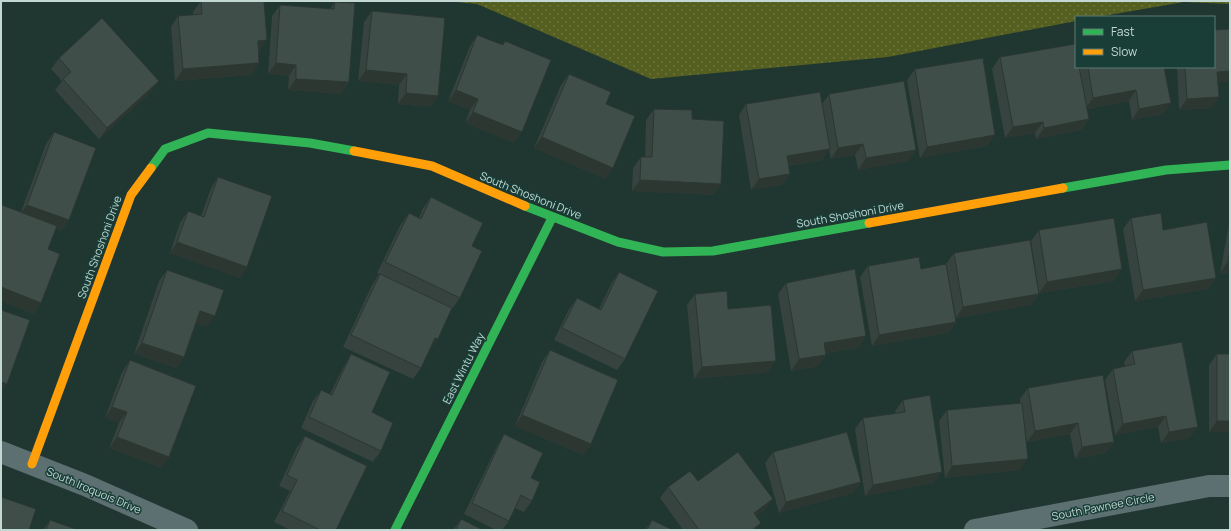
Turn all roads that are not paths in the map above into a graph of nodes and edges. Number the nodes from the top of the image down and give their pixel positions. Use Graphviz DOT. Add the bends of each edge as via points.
graph roads {
  1 [pos="1230,165"];
  2 [pos="552,218"];
  3 [pos="1,452"];
  4 [pos="32,464"];
  5 [pos="1230,486"];
  6 [pos="187,530"];
  7 [pos="395,530"];
  8 [pos="975,530"];
  1 -- 2 [label="street, South Shoshoni Drive" via="1166,170 713,251 663,252 618,242"];
  2 -- 4 [label="street, South Shoshoni Drive" via="432,166 310,143 208,133 166,149 131,195"];
  2 -- 7 [label="street, East Wintu Way"];
  3 -- 4 [label="street, South Iroquois Drive"];
  4 -- 6 [label="street, South Iroquois Drive"];
  5 -- 8 [label="street, South Pawnee Circle" via="1209,486"];
}
